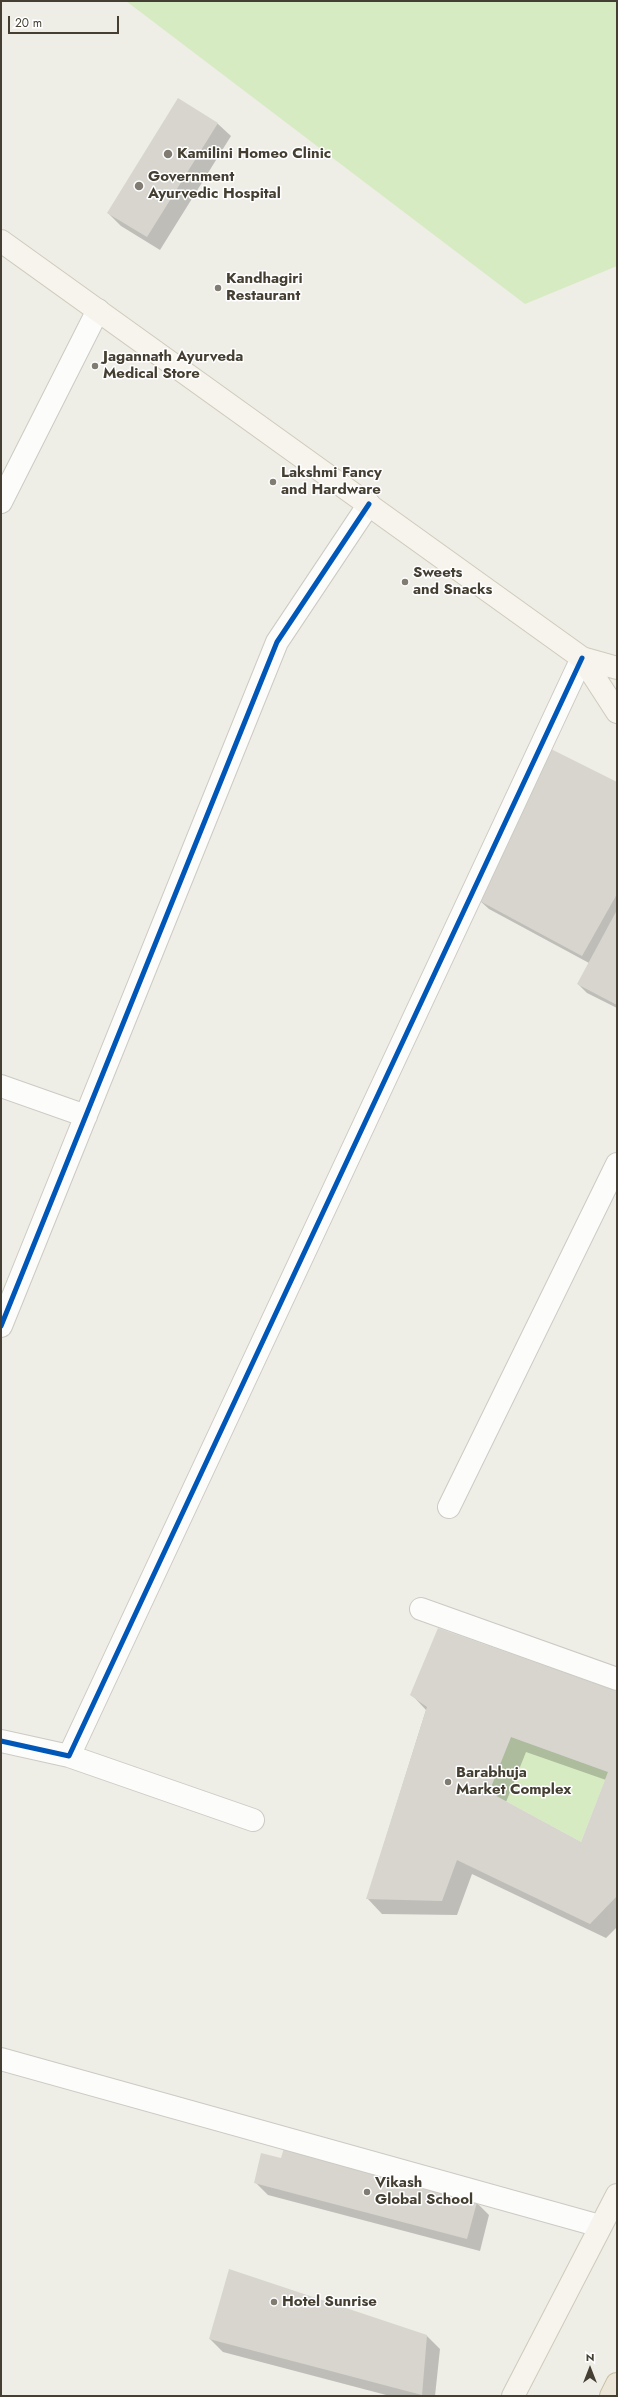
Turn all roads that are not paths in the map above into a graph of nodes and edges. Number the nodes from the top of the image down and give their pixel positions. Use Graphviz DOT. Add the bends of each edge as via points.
graph roads {
  1 [pos="1,241"];
  2 [pos="98,310"];
  3 [pos="1,502"];
  4 [pos="370,504"];
  5 [pos="582,658"];
  6 [pos="617,668"];
  7 [pos="617,712"];
  8 [pos="1,1086"];
  9 [pos="86,1116"];
  10 [pos="617,1164"];
  11 [pos="1,1326"];
  12 [pos="449,1507"];
  13 [pos="421,1609"];
  14 [pos="617,1679"];
  15 [pos="1,1741"];
  16 [pos="69,1756"];
  17 [pos="253,1820"];
  18 [pos="1,2059"];
  19 [pos="617,2195"];
  20 [pos="600,2226"];
  21 [pos="617,2384"];
  22 [pos="513,2396"];
  23 [pos="611,2396"];
  1 -- 2 [label="main road"];
  2 -- 3 [label="street"];
  2 -- 4 [label="main road"];
  4 -- 5 [label="main road"];
  4 -- 9 [label="street" via="278,642"];
  5 -- 6 [label="main road"];
  5 -- 7 [label="main road"];
  5 -- 16 [label="street"];
  8 -- 9 [label="street"];
  9 -- 11 [label="street"];
  10 -- 12 [label="street"];
  13 -- 14 [label="street"];
  15 -- 16 [label="street"];
  16 -- 17 [label="street"];
  18 -- 20 [label="street"];
  19 -- 20 [label="main road"];
  20 -- 22 [label="main road"];
  21 -- 23 [label="highway"];
}
